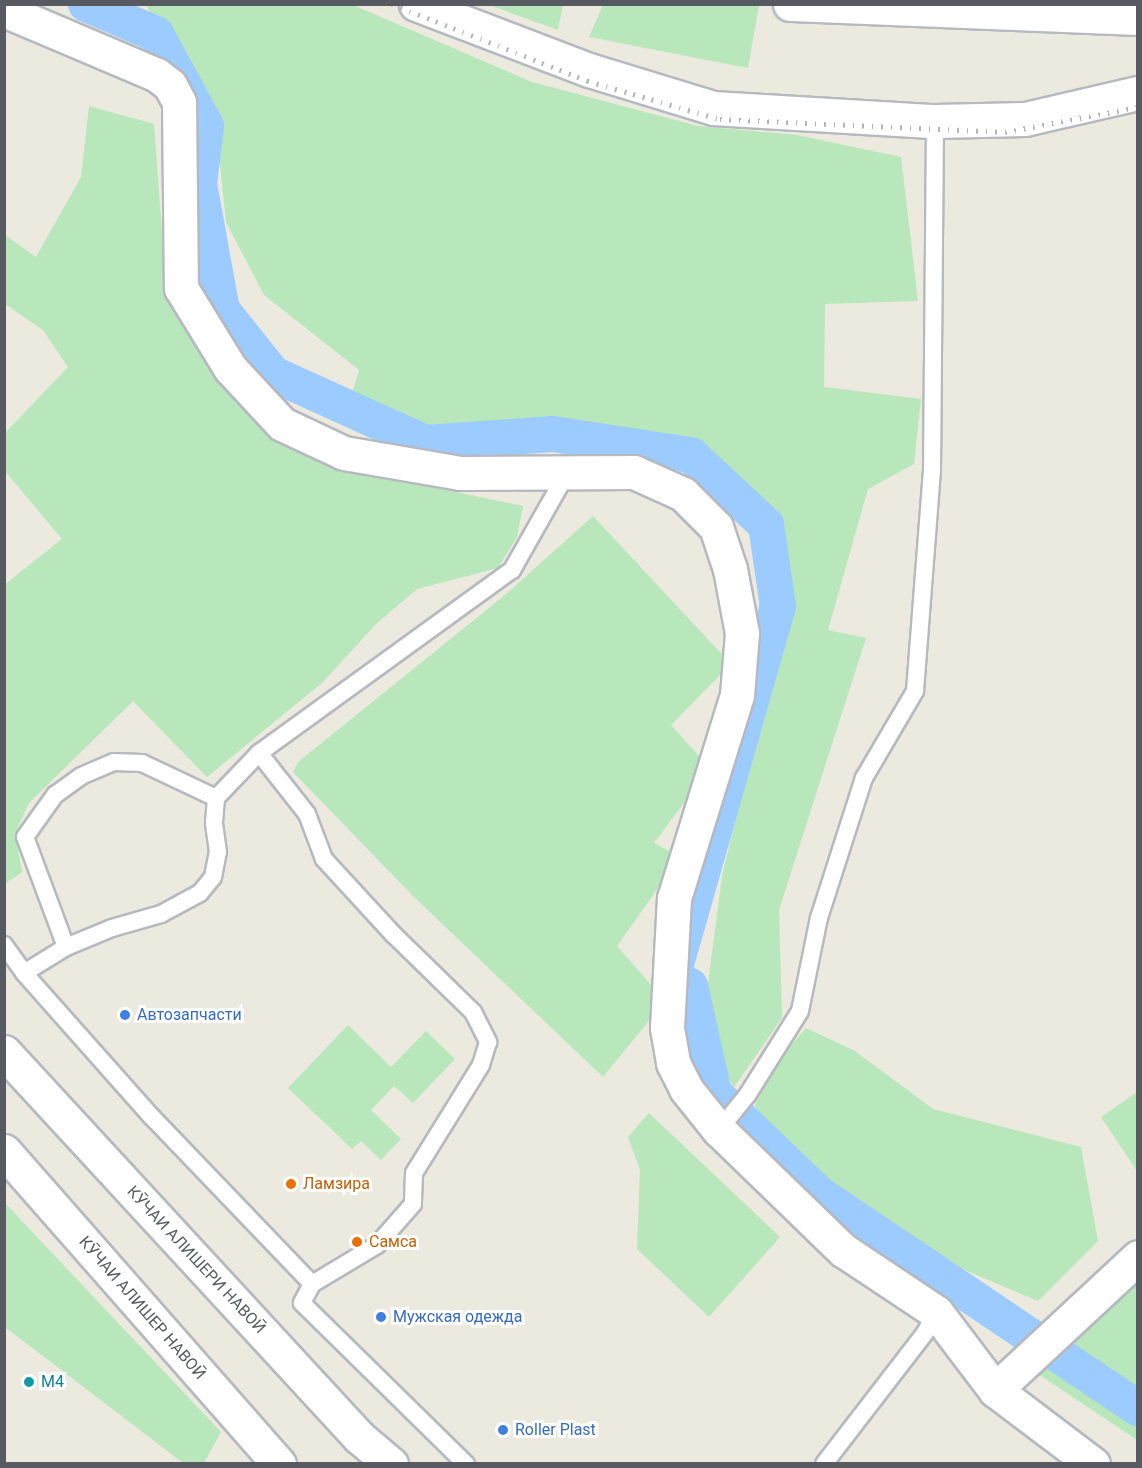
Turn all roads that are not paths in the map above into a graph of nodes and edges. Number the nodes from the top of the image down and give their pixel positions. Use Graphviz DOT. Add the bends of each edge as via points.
graph roads {
  1 [pos="416,4"];
  2 [pos="790,4"];
  3 [pos="4,10"];
  4 [pos="1137,18"];
  5 [pos="1137,93"];
  6 [pos="935,122"];
  7 [pos="568,471"];
  8 [pos="260,753"];
  9 [pos="216,798"];
  10 [pos="4,945"];
  11 [pos="66,947"];
  12 [pos="24,973"];
  13 [pos="4,1053"];
  14 [pos="724,1123"];
  15 [pos="4,1151"];
  16 [pos="1137,1257"];
  17 [pos="312,1284"];
  18 [pos="936,1312"];
  19 [pos="995,1390"];
  20 [pos="275,1462"];
  21 [pos="391,1464"];
  22 [pos="466,1464"];
  23 [pos="824,1464"];
  24 [pos="1093,1464"];
  1 -- 6 [label="street" via="589,70 713,108"];
  2 -- 4 [label="street"];
  3 -- 7 [label="street" via="157,75 170,85 179,102 181,288 230,368 282,424 344,453 460,473"];
  5 -- 6 [label="street" via="1025,119"];
  6 -- 14 [label="lane" via="932,470 915,691 864,778 819,918 800,1011 748,1094"];
  7 -- 8 [label="lane" via="512,570"];
  7 -- 14 [label="street" via="634,472 683,494 716,527 730,569 742,633 737,695 674,898 667,1029 673,1063 686,1089"];
  8 -- 9 [label="lane"];
  8 -- 17 [label="lane" via="307,814 324,859 473,1012 488,1042 481,1065 414,1173 413,1204 377,1245"];
  9 -- 11 [label="lane" via="214,822 219,852 213,877 200,893 161,914"];
  9 -- 11 [label="lane" via="142,763 114,762 81,776 55,795 25,837"];
  10 -- 12 [label="lane"];
  11 -- 12 [label="lane"];
  12 -- 17 [label="lane" via="152,1117"];
  13 -- 21 [label="street, КӮЧАИ АЛИШЕРИ НАВОӢ" via="359,1437"];
  14 -- 18 [label="street" via="843,1250"];
  15 -- 20 [label="street, КӮЧАИ АЛИШЕР НАВОӢ"];
  16 -- 19 [label="street"];
  17 -- 22 [label="lane" via="302,1303"];
  18 -- 19 [label="street"];
  18 -- 23 [label="lane" via="925,1333"];
  19 -- 24 [label="street"];
}
